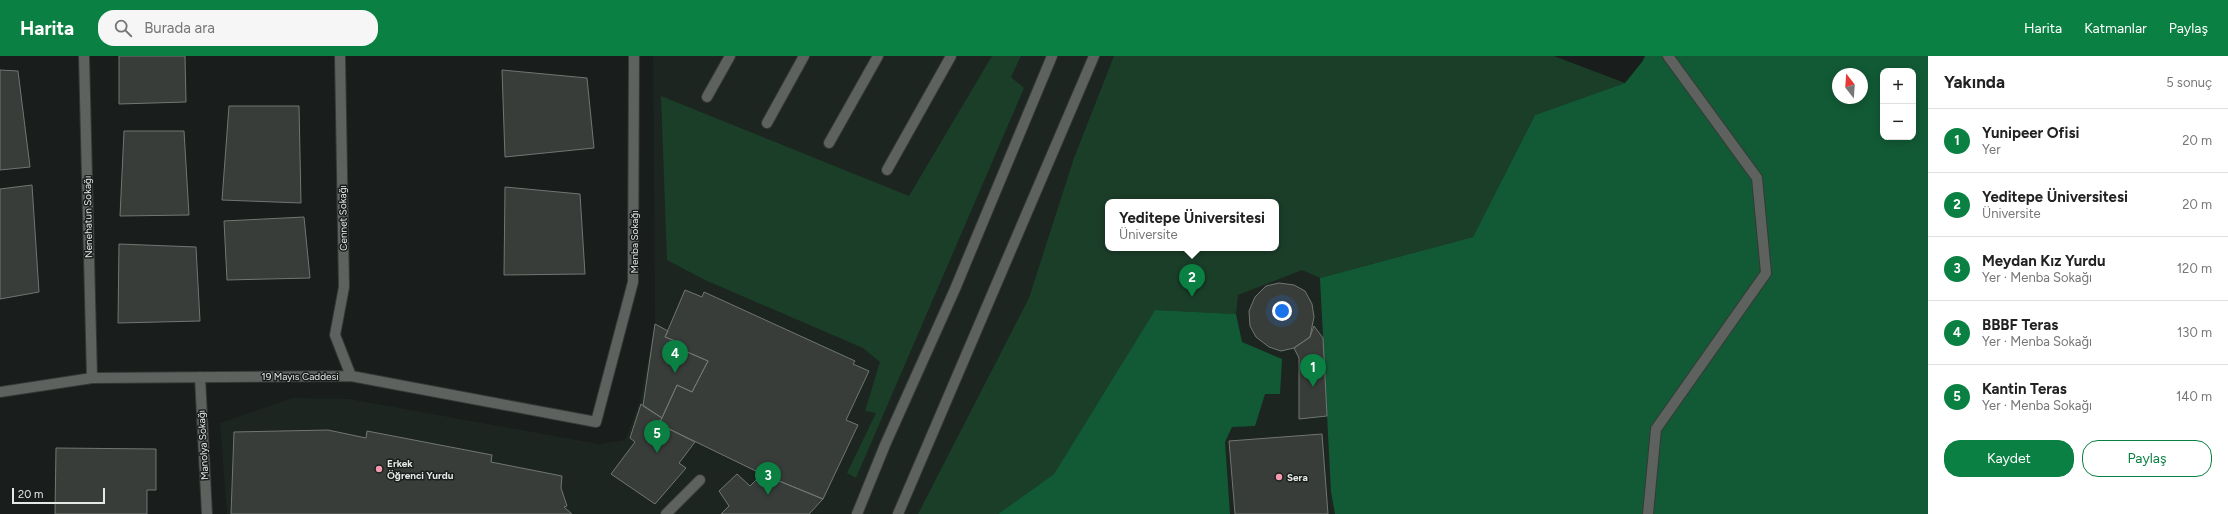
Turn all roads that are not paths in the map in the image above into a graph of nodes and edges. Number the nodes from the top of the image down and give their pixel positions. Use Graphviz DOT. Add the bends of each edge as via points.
graph roads {
  1 [pos="84,56"];
  2 [pos="340,56"];
  3 [pos="634,56"];
  4 [pos="730,56"];
  5 [pos="804,56"];
  6 [pos="878,56"];
  7 [pos="951,56"];
  8 [pos="1052,56"];
  9 [pos="1094,56"];
  10 [pos="1668,56"];
  11 [pos="707,97"];
  12 [pos="767,123"];
  13 [pos="829,143"];
  14 [pos="887,170"];
  15 [pos="351,376"];
  16 [pos="200,377"];
  17 [pos="92,378"];
  18 [pos="0,392"];
  19 [pos="596,422"];
  20 [pos="700,480"];
  21 [pos="207,514"];
  22 [pos="666,514"];
  23 [pos="857,514"];
  24 [pos="898,514"];
  25 [pos="1648,514"];
  1 -- 17 [label="street, Nenehatun Sokağı"];
  2 -- 15 [label="street, Cennet Sokağı" via="344,288 335,335"];
  3 -- 19 [label="street, Menba Sokağı" via="633,282"];
  4 -- 11 [label="street"];
  5 -- 12 [label="street"];
  6 -- 13 [label="street"];
  7 -- 14 [label="street"];
  8 -- 23 [label="street" via="955,289"];
  9 -- 24 [label="street"];
  10 -- 25 [label="street" via="1757,178 1766,273 1656,429"];
  15 -- 16 [label="street, 19 Mayıs Caddesi"];
  15 -- 19 [label="street, 19 Mayıs Caddesi"];
  16 -- 17 [label="street, 19 Mayıs Caddesi"];
  16 -- 21 [label="street, Manolya Sokağı"];
  17 -- 18 [label="street, 19 Mayıs Caddesi"];
  20 -- 22 [label="street"];
}
